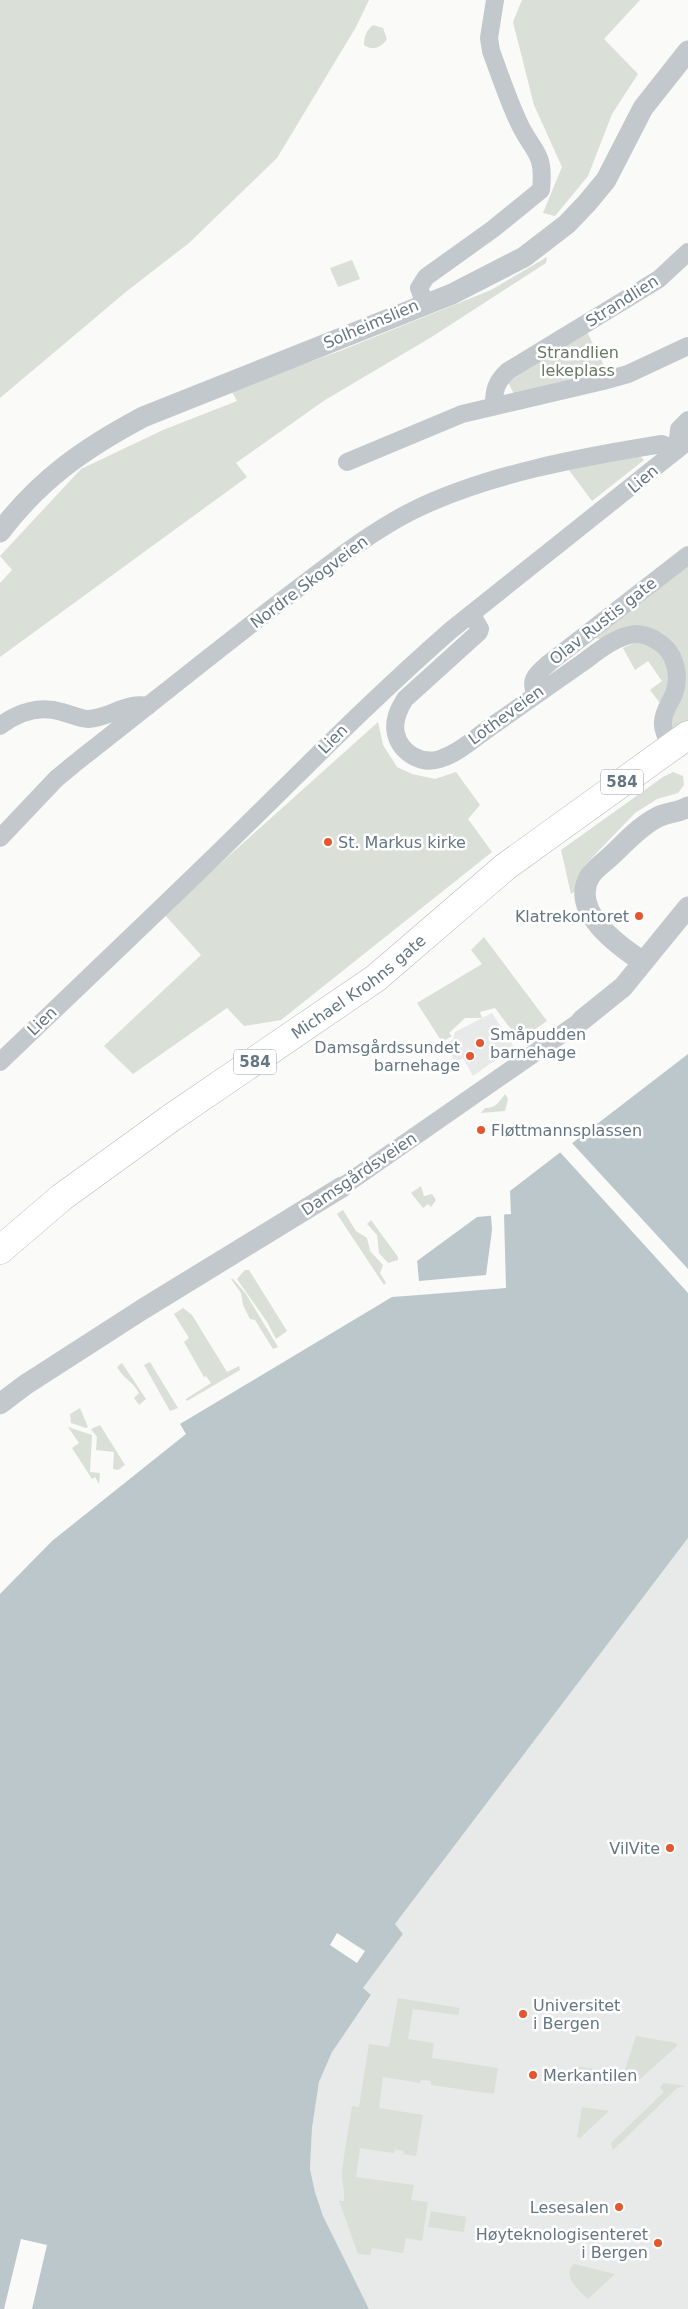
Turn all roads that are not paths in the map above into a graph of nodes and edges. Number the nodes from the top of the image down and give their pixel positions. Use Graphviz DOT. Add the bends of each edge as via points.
graph roads {
  1 [pos="495,0"];
  2 [pos="688,51"];
  3 [pos="688,252"];
  4 [pos="425,304"];
  5 [pos="688,346"];
  6 [pos="494,405"];
  7 [pos="688,420"];
  8 [pos="683,446"];
  9 [pos="347,462"];
  10 [pos="0,532"];
  11 [pos="688,555"];
  12 [pos="472,615"];
  13 [pos="536,694"];
  14 [pos="148,706"];
  15 [pos="0,726"];
  16 [pos="684,739"];
  17 [pos="688,807"];
  18 [pos="0,838"];
  19 [pos="688,907"];
  20 [pos="643,962"];
  21 [pos="582,1020"];
  22 [pos="0,1062"];
  23 [pos="342,1187"];
  24 [pos="0,1250"];
  25 [pos="0,1404"];
  1 -- 4 [label="street, Solheimslien" via="489,38 491,51 520,124 543,168 541,190 426,277 419,288"];
  2 -- 4 [label="street" via="643,108 606,180 587,204 524,257 452,294"];
  3 -- 6 [label="street, Strandlien" via="659,280 508,371 494,390"];
  4 -- 10 [label="street, Solheimslien" via="143,417 103,438 67,462 35,490"];
  5 -- 6 [label="street" via="620,376"];
  6 -- 9 [label="street" via="436,424"];
  7 -- 8 [label="street" via="679,429"];
  8 -- 12 [label="street, Lien"];
  8 -- 14 [label="street, Nordre Skogveien" via="662,444 561,463 476,486 414,510 326,567"];
  11 -- 13 [label="street, Olav Rustis gate" via="549,663 533,681"];
  12 -- 13 [label="street, Lotheveien" via="479,632 405,699 399,709 394,724 403,750 425,759 440,759"];
  12 -- 22 [label="street, Lien" via="355,717"];
  13 -- 16 [label="street, Lotheveien" via="614,642 636,634 649,636 666,648 677,669 677,682 664,714 664,731"];
  14 -- 15 [label="street" via="135,704 102,717 87,719 45,708 25,712"];
  14 -- 18 [label="street, Nordre Skogveien" via="56,779"];
  16 -- 24 [label="main road, Michael Krohns gate / 584" via="505,867 376,978 172,1118 62,1198"];
  17 -- 20 [label="street" via="657,817 633,834 590,876 587,886 591,915 620,947"];
  19 -- 20 [label="street, Damsgårdsveien"];
  20 -- 21 [label="street, Damsgårdsveien" via="612,997"];
  21 -- 23 [label="street, Damsgårdsveien"];
  23 -- 25 [label="street, Damsgårdsveien" via="151,1304"];
}
